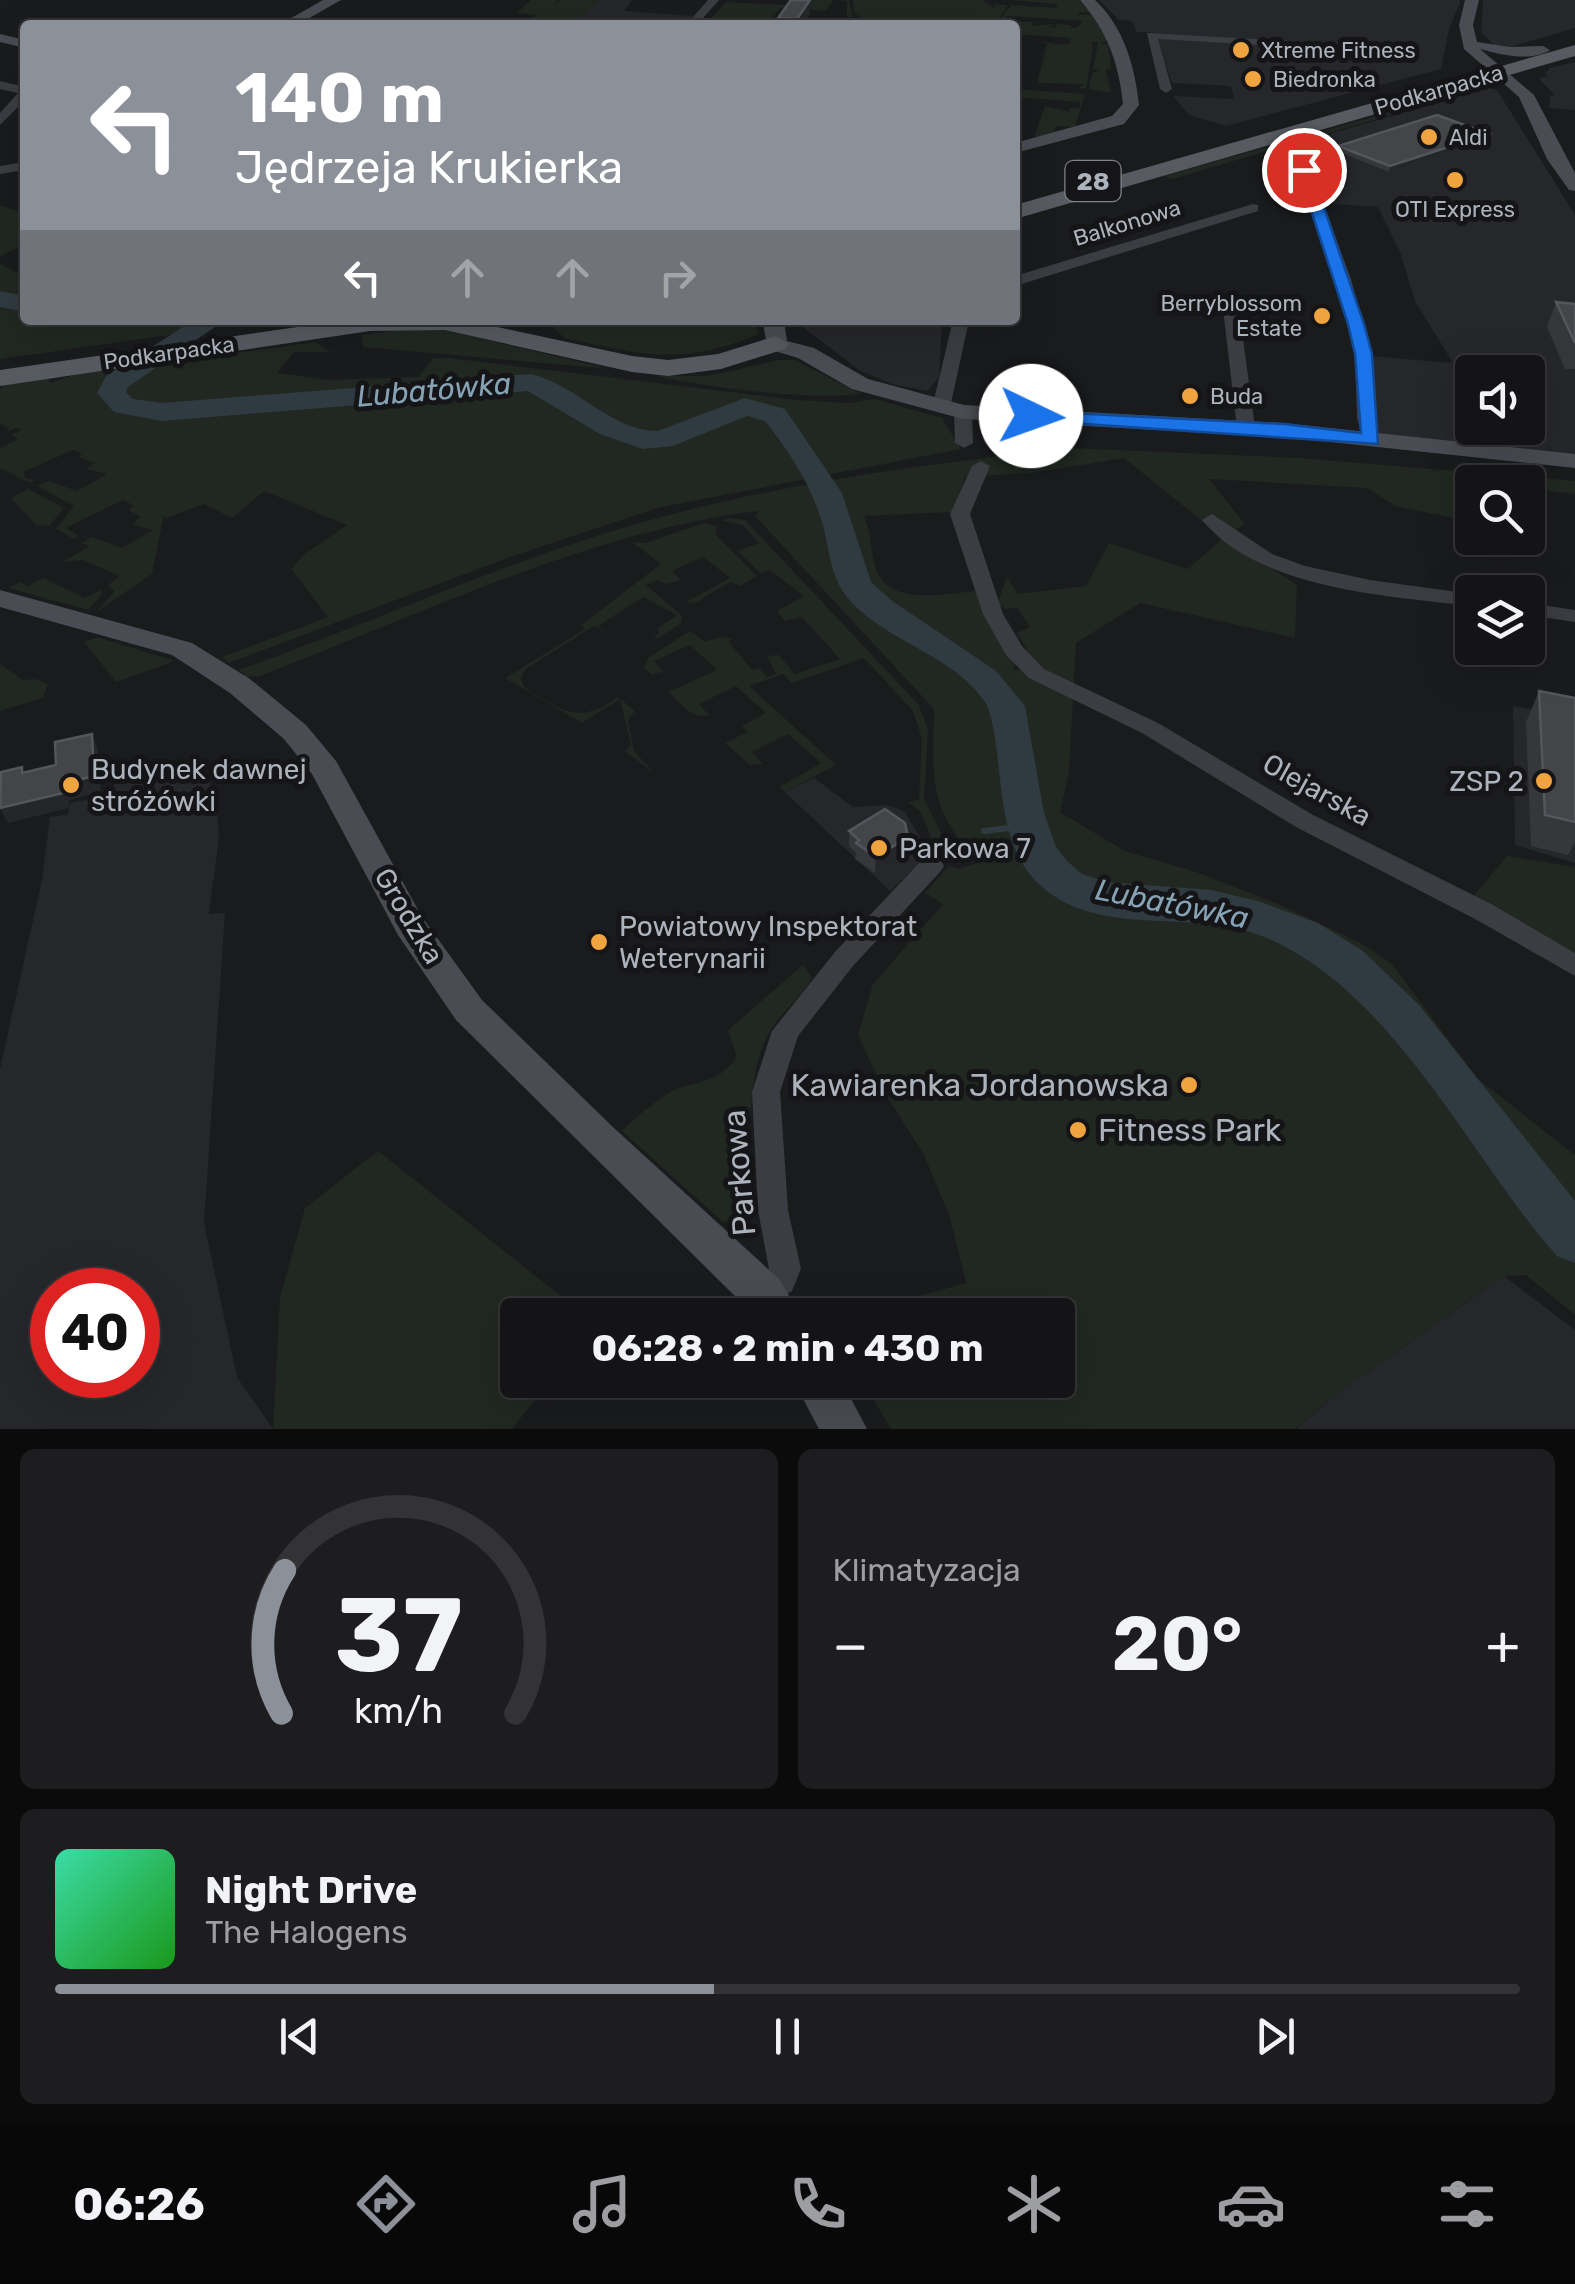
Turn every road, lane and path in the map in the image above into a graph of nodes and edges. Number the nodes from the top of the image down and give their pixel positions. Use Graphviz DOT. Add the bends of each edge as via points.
graph roads {
  1 [pos="334,0"];
  2 [pos="714,0"];
  3 [pos="1088,0"];
  4 [pos="1472,0"];
  5 [pos="296,20"];
  6 [pos="696,20"];
  7 [pos="1575,40"];
  8 [pos="1324,46"];
  9 [pos="1575,50"];
  10 [pos="1118,54"];
  11 [pos="1155,54"];
  12 [pos="1492,59"];
  13 [pos="1455,85"];
  14 [pos="1166,90"];
  15 [pos="1521,92"];
  16 [pos="20,98"];
  17 [pos="0,121"];
  18 [pos="1284,146"];
  19 [pos="1020,147"];
  20 [pos="1575,186"];
  21 [pos="1020,200"];
  22 [pos="1253,208"];
  23 [pos="1020,211"];
  24 [pos="1020,279"];
  25 [pos="1231,309"];
  26 [pos="276,325"];
  27 [pos="362,325"];
  28 [pos="454,325"];
  29 [pos="539,325"];
  30 [pos="960,325"];
  31 [pos="774,332"];
  32 [pos="558,347"];
  33 [pos="0,364"];
  34 [pos="0,378"];
  35 [pos="952,410"];
  36 [pos="1246,428"];
  37 [pos="1371,440"];
  38 [pos="964,442"];
  39 [pos="1575,461"];
  40 [pos="981,466"];
  41 [pos="1212,520"];
  42 [pos="1455,597"];
  43 [pos="0,598"];
  44 [pos="1545,612"];
  45 [pos="1575,616"];
  46 [pos="930,866"];
  47 [pos="1575,966"];
  48 [pos="766,1298"];
  49 [pos="774,1298"];
  50 [pos="826,1398"];
  51 [pos="844,1429"];
  1 -- 5 [label="street"];
  2 -- 6 [label="street"];
  3 -- 10 [label="street" via="1102,11"];
  4 -- 12 [label="street" via="1466,26"];
  7 -- 12 [label="main road, Podkarpacka / 28"];
  8 -- 11 [label="street" via="1151,35"];
  9 -- 12 [label="main road, Podkarpacka / 28"];
  10 -- 11 [label="street"];
  10 -- 19 [label="street" via="1130,96 1126,115"];
  11 -- 14 [label="street"];
  12 -- 13 [label="main road, Podkarpacka / 28"];
  12 -- 15 [label="street"];
  12 -- 21 [label="main road, Podkarpacka / 28"];
  13 -- 15 [label="street" via="1488,83"];
  13 -- 23 [label="main road, Podkarpacka / 28"];
  15 -- 20 [label="street"];
  16 -- 17 [label="street"];
  18 -- 37 [label="street" via="1304,170 1343,279 1363,354"];
  22 -- 24 [label="street, Balkonowa"];
  25 -- 36 [label="street"];
  26 -- 33 [label="main road, Podkarpacka"];
  27 -- 34 [label="main road, Podkarpacka"];
  28 -- 32 [label="main road"];
  29 -- 32 [label="main road"];
  30 -- 35 [label="street"];
  31 -- 32 [label="main road" via="721,361 668,368"];
  31 -- 35 [label="street" via="860,384"];
  35 -- 36 [label="street"];
  35 -- 38 [label="street"];
  36 -- 37 [label="street"];
  37 -- 39 [label="street"];
  40 -- 47 [label="street, Olejarska" via="960,514 979,578 1024,671 1150,728 1326,833 1442,888"];
  41 -- 42 [label="street" via="1250,550 1304,573"];
  43 -- 48 [label="street, Grodzka" via="182,649 252,694 295,732 325,770 410,926 469,1010"];
  44 -- 45 [label="street"];
  46 -- 49 [label="street, Parkowa" via="786,1031 766,1092 773,1210 785,1269"];
  50 -- 51 [label="street"];
}
